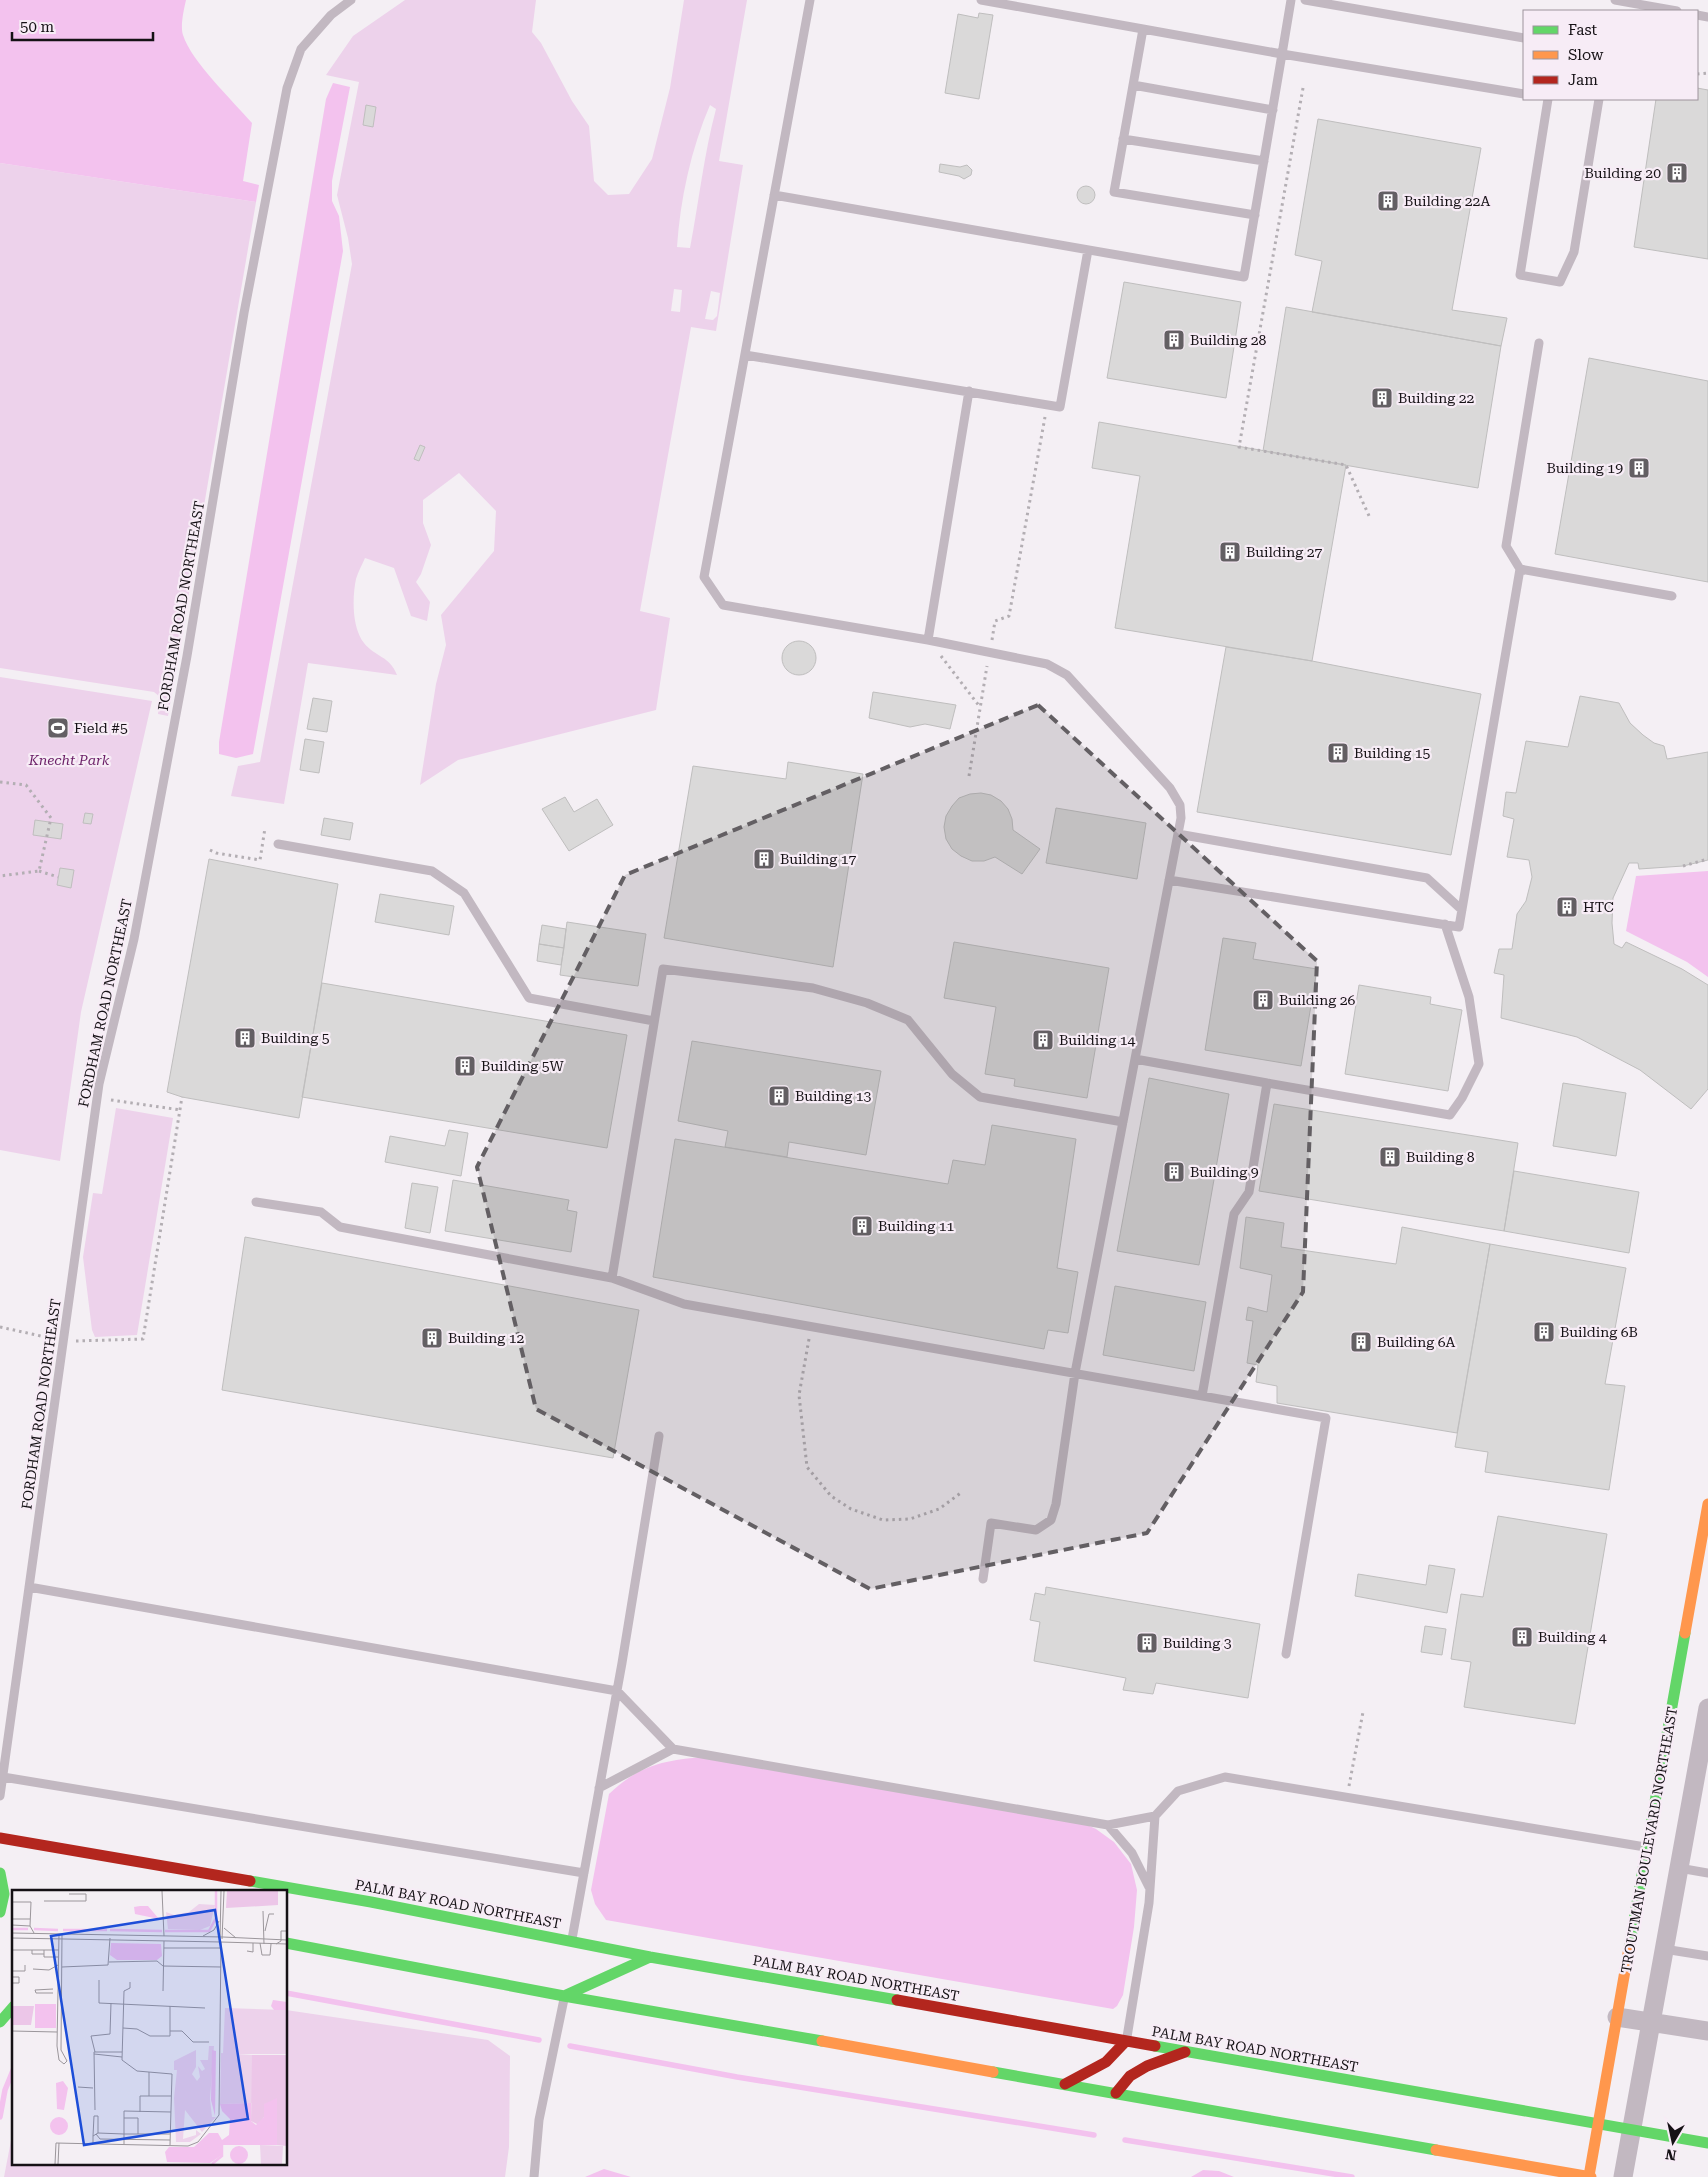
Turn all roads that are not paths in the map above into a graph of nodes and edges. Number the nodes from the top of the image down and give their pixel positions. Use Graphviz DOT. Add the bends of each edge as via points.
graph roads {
  1 [pos="351,0"];
  2 [pos="810,0"];
  3 [pos="980,0"];
  4 [pos="1291,0"];
  5 [pos="1305,0"];
  6 [pos="1617,0"];
  7 [pos="1672,10"];
  8 [pos="1143,28"];
  9 [pos="1523,38"];
  10 [pos="1282,54"];
  11 [pos="1133,85"];
  12 [pos="1523,94"];
  13 [pos="1548,100"];
  14 [pos="1599,100"];
  15 [pos="1273,110"];
  16 [pos="1123,138"];
  17 [pos="1264,161"];
  18 [pos="774,195"];
  19 [pos="1255,214"];
  20 [pos="1088,250"];
  21 [pos="1539,343"];
  22 [pos="745,355"];
  23 [pos="970,391"];
  24 [pos="1520,568"];
  25 [pos="1672,596"];
  26 [pos="928,640"];
  27 [pos="1178,834"];
  28 [pos="278,844"];
  29 [pos="1169,880"];
  30 [pos="1462,910"];
  31 [pos="1445,924"];
  32 [pos="654,1021"];
  33 [pos="1135,1059"];
  34 [pos="1267,1083"];
  35 [pos="1123,1122"];
  36 [pos="256,1202"];
  37 [pos="612,1278"];
  38 [pos="1075,1373"];
  39 [pos="1202,1396"];
  40 [pos="659,1436"];
  41 [pos="1708,1504"];
  42 [pos="1702,1571"];
  43 [pos="983,1579"];
  44 [pos="29,1587"];
  45 [pos="1286,1654"];
  46 [pos="617,1691"];
  47 [pos="1708,1708"];
  48 [pos="674,1749"];
  49 [pos="3,1777"];
  50 [pos="599,1788"];
  51 [pos="0,1796"];
  52 [pos="1155,1816"];
  53 [pos="1108,1825"];
  54 [pos="0,1838"];
  55 [pos="1648,1847"];
  56 [pos="1679,1868"];
  57 [pos="0,1873"];
  58 [pos="584,1873"];
  59 [pos="1708,1873"];
  60 [pos="1150,1888"];
  61 [pos="6,1894"];
  62 [pos="0,1912"];
  63 [pos="572,1942"];
  64 [pos="288,1943"];
  65 [pos="1664,1949"];
  66 [pos="1708,1956"];
  67 [pos="650,1957"];
  68 [pos="564,1996"];
  69 [pos="12,2008"];
  70 [pos="1617,2017"];
  71 [pos="0,2022"];
  72 [pos="1651,2022"];
  73 [pos="1708,2031"];
  74 [pos="1126,2041"];
  75 [pos="1186,2052"];
  76 [pos="1065,2084"];
  77 [pos="1116,2093"];
  78 [pos="1598,2125"];
  79 [pos="1631,2130"];
  80 [pos="1708,2143"];
  81 [pos="534,2177"];
  82 [pos="1590,2177"];
  83 [pos="1623,2177"];
  1 -- 44 [label="lane, FORDHAM ROAD NORTHEAST" via="331,15 302,49 287,88 134,939 99,1084"];
  2 -- 18 [label="lane"];
  3 -- 8 [label="lane"];
  4 -- 10 [label="lane"];
  5 -- 9 [label="lane"];
  6 -- 7 [label="lane"];
  8 -- 10 [label="lane"];
  8 -- 11 [label="lane"];
  10 -- 12 [label="lane"];
  10 -- 15 [label="lane"];
  11 -- 15 [label="lane"];
  11 -- 16 [label="lane"];
  13 -- 14 [label="lane" via="1520,274 1560,282 1574,252"];
  15 -- 17 [label="lane"];
  16 -- 17 [label="lane"];
  16 -- 19 [label="lane" via="1114,192"];
  17 -- 19 [label="lane"];
  18 -- 20 [label="lane"];
  18 -- 22 [label="lane"];
  19 -- 20 [label="lane" via="1244,277"];
  20 -- 23 [label="lane" via="1060,407"];
  21 -- 24 [label="lane" via="1506,546"];
  22 -- 23 [label="lane"];
  22 -- 26 [label="lane" via="704,577 723,606"];
  23 -- 26 [label="lane"];
  24 -- 25 [label="lane"];
  24 -- 30 [label="lane"];
  26 -- 27 [label="lane" via="1047,664 1067,675 1170,788 1180,805"];
  27 -- 29 [label="lane"];
  27 -- 30 [label="lane" via="1427,878"];
  28 -- 32 [label="lane" via="432,871 464,893 529,998"];
  29 -- 31 [label="lane"];
  29 -- 33 [label="lane"];
  30 -- 31 [label="lane" via="1459,927"];
  31 -- 34 [label="lane" via="1470,997 1479,1064 1450,1115"];
  32 -- 35 [label="lane" via="663,968 813,988 867,1003 908,1020 952,1074 980,1097"];
  32 -- 37 [label="lane"];
  33 -- 34 [label="lane"];
  33 -- 35 [label="lane"];
  34 -- 39 [label="lane" via="1249,1192 1234,1214"];
  35 -- 38 [label="lane"];
  36 -- 37 [label="lane" via="321,1212 340,1227"];
  37 -- 38 [label="lane" via="684,1304"];
  38 -- 39 [label="lane"];
  38 -- 43 [label="lane" via="1051,1520 1036,1530 991,1523"];
  39 -- 45 [label="lane" via="1326,1418"];
  40 -- 46 [label="lane"];
  41 -- 42 [label="main road, TROUTMAN BOULEVARD NORTHEAST"];
  42 -- 55 [label="main road, TROUTMAN BOULEVARD NORTHEAST"];
  44 -- 46 [label="lane"];
  44 -- 49 [label="lane, FORDHAM ROAD NORTHEAST"];
  46 -- 48 [label="lane"];
  46 -- 50 [label="lane"];
  47 -- 56 [label="street"];
  48 -- 50 [label="lane"];
  48 -- 53 [label="lane"];
  49 -- 51 [label="lane, FORDHAM ROAD NORTHEAST"];
  49 -- 58 [label="lane"];
  50 -- 58 [label="lane"];
  52 -- 53 [label="lane"];
  52 -- 55 [label="lane" via="1178,1791 1224,1777"];
  52 -- 60 [label="lane"];
  53 -- 60 [label="lane" via="1132,1853"];
  54 -- 63 [label="main road, PALM BAY ROAD NORTHEAST" via="361,1900"];
  55 -- 70 [label="main road, TROUTMAN BOULEVARD NORTHEAST"];
  56 -- 59 [label="lane"];
  56 -- 65 [label="street"];
  57 -- 61 [label="main road"];
  58 -- 63 [label="lane"];
  60 -- 74 [label="lane"];
  61 -- 62 [label="main road"];
  63 -- 67 [label="main road, PALM BAY ROAD NORTHEAST"];
  64 -- 68 [label="main road"];
  65 -- 66 [label="lane"];
  65 -- 72 [label="street"];
  67 -- 68 [label="main road"];
  67 -- 74 [label="main road, PALM BAY ROAD NORTHEAST"];
  68 -- 76 [label="main road"];
  68 -- 81 [label="lane" via="539,2120"];
  69 -- 71 [label="main road"];
  70 -- 72 [label="street"];
  70 -- 78 [label="main road, TROUTMAN BOULEVARD NORTHEAST"];
  72 -- 73 [label="street"];
  72 -- 79 [label="street"];
  74 -- 75 [label="main road, PALM BAY ROAD NORTHEAST"];
  74 -- 76 [label="main road" via="1101,2067"];
  75 -- 77 [label="main road" via="1130,2076"];
  75 -- 78 [label="main road, PALM BAY ROAD NORTHEAST"];
  76 -- 77 [label="main road"];
  77 -- 82 [label="main road"];
  78 -- 79 [label="main road, PALM BAY ROAD NORTHEAST"];
  78 -- 82 [label="main road, TROUTMAN BOULEVARD NORTHEAST"];
  79 -- 80 [label="main road, PALM BAY ROAD NORTHEAST"];
  79 -- 83 [label="street"];
}
